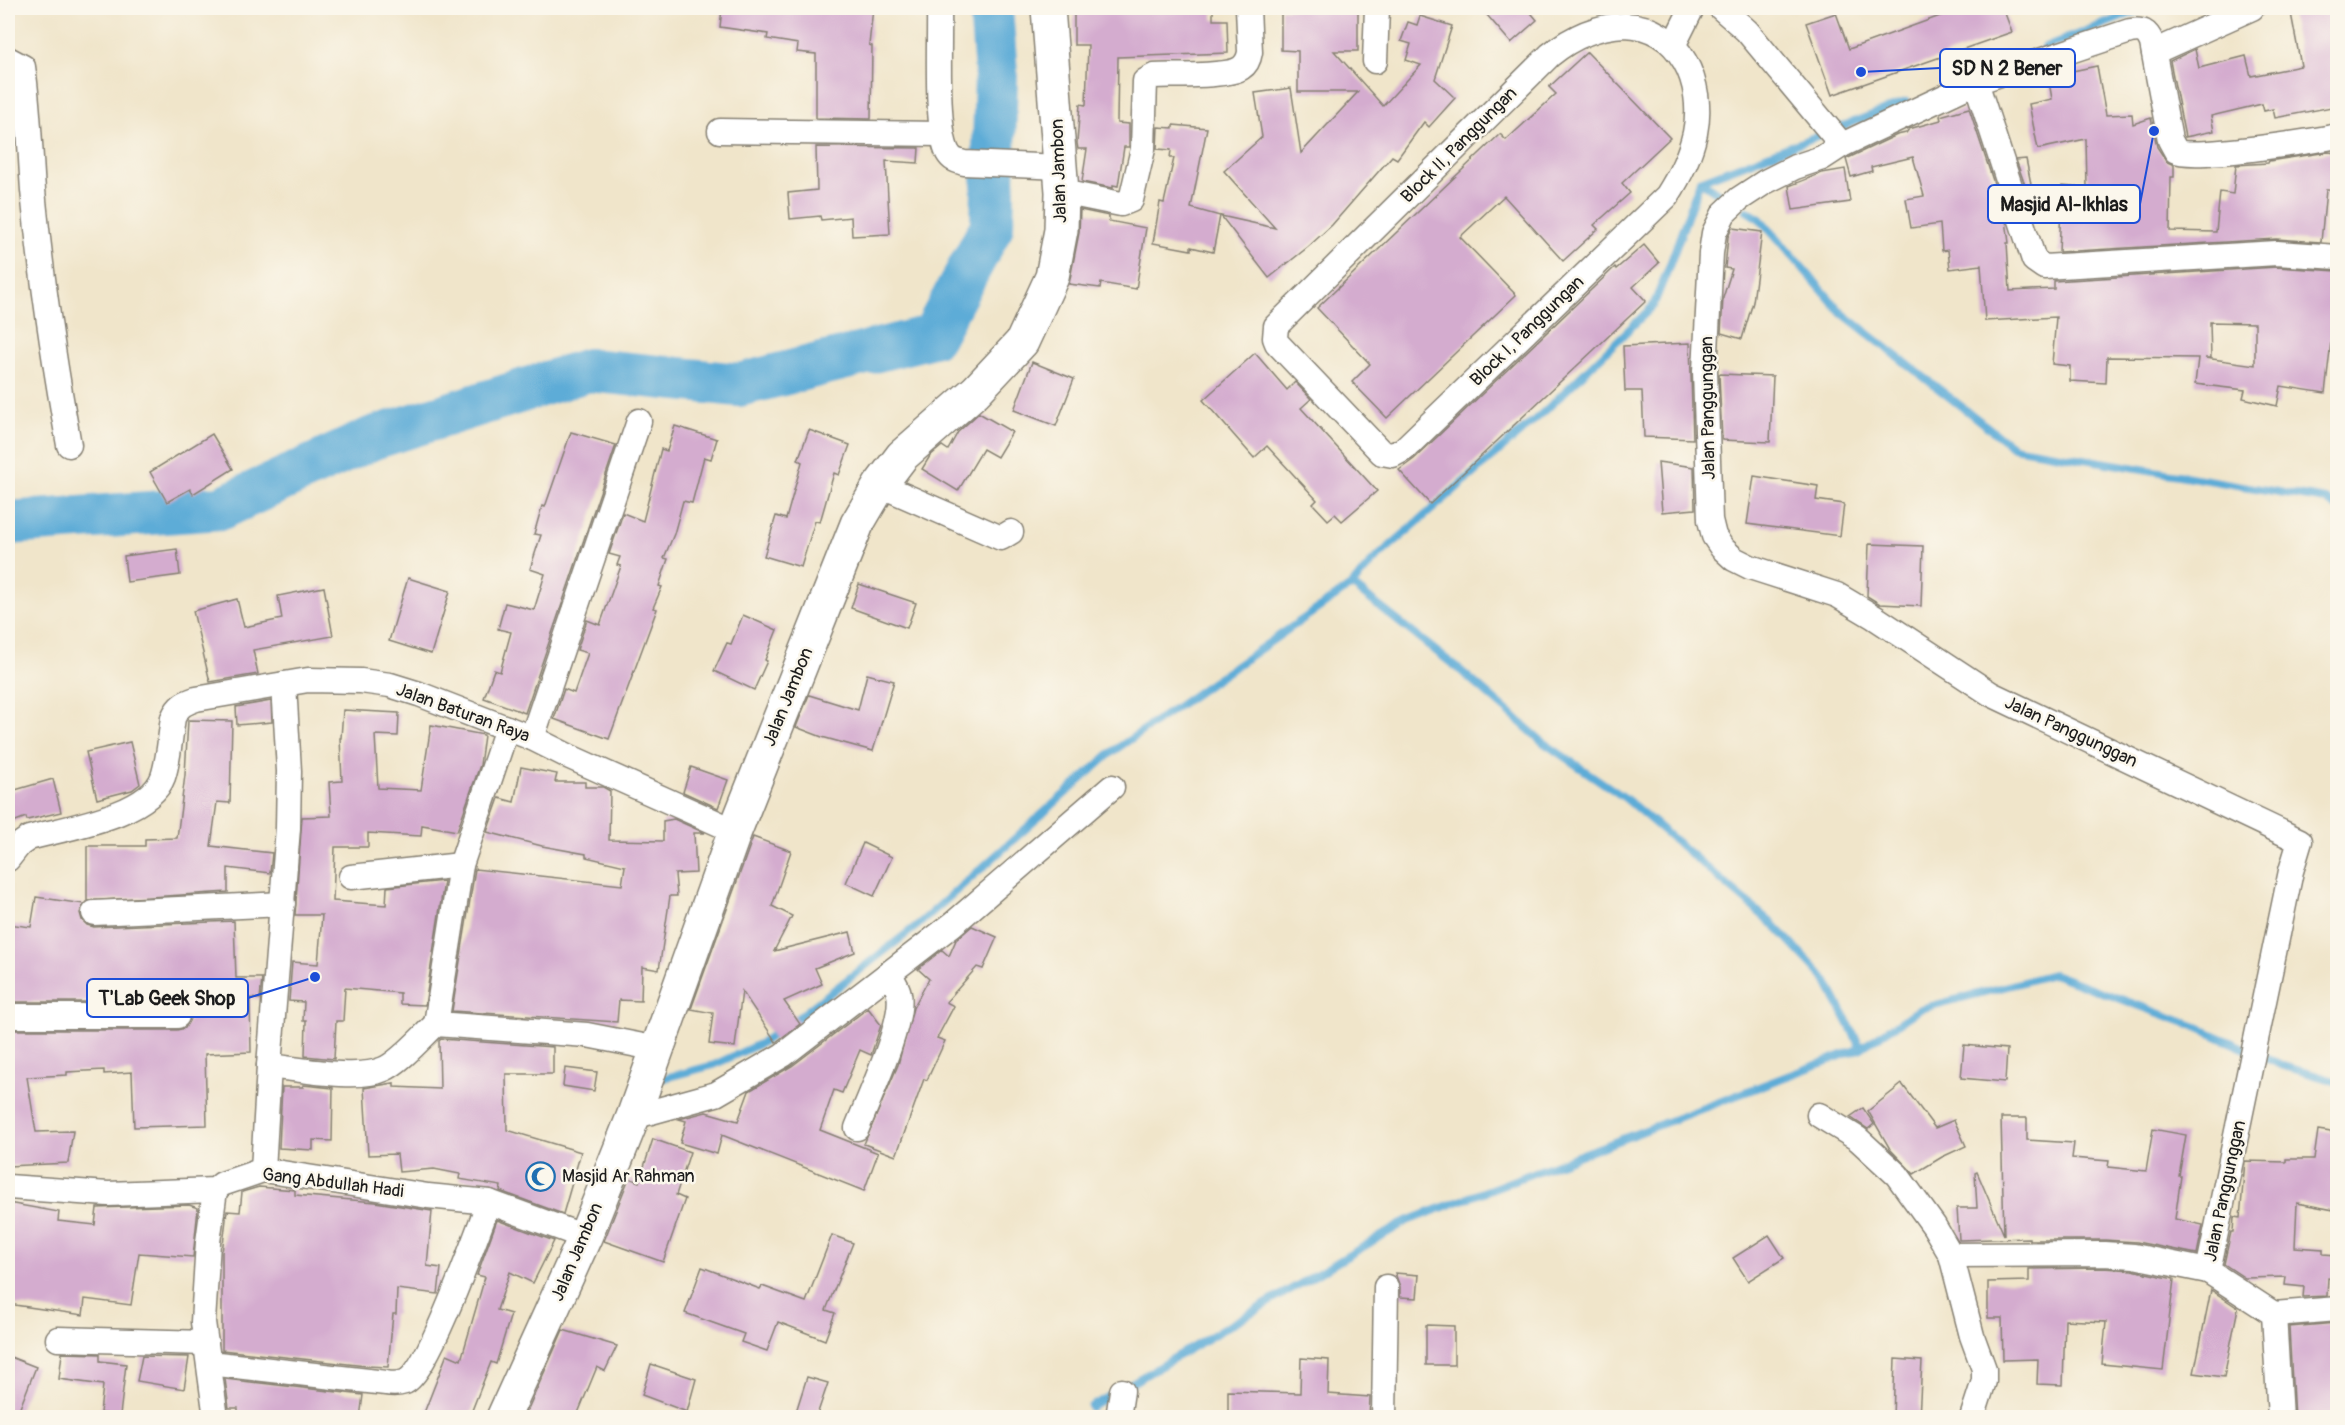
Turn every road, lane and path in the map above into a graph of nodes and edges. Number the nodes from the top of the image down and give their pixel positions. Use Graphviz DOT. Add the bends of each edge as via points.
graph roads {
  1 [pos="939,8"];
  2 [pos="1048,8"];
  3 [pos="1248,8"];
  4 [pos="1377,8"];
  5 [pos="1692,8"];
  6 [pos="1721,8"];
  7 [pos="2252,8"];
  8 [pos="1638,16"];
  9 [pos="1674,44"];
  10 [pos="2154,52"];
  11 [pos="8,59"];
  12 [pos="1375,61"];
  13 [pos="1976,82"];
  14 [pos="720,131"];
  15 [pos="941,134"];
  16 [pos="1834,135"];
  17 [pos="2337,136"];
  18 [pos="1062,180"];
  19 [pos="2337,257"];
  20 [pos="1275,332"];
  21 [pos="639,421"];
  22 [pos="69,445"];
  23 [pos="880,485"];
  24 [pos="1011,532"];
  25 [pos="284,684"];
  26 [pos="507,728"];
  27 [pos="532,738"];
  28 [pos="1112,787"];
  29 [pos="735,831"];
  30 [pos="8,859"];
  31 [pos="461,865"];
  32 [pos="351,877"];
  33 [pos="283,903"];
  34 [pos="94,914"];
  35 [pos="889,974"];
  36 [pos="177,1016"];
  37 [pos="8,1017"];
  38 [pos="436,1024"];
  39 [pos="658,1049"];
  40 [pos="269,1066"];
  41 [pos="1819,1114"];
  42 [pos="633,1117"];
  43 [pos="857,1128"];
  44 [pos="263,1170"];
  45 [pos="8,1187"];
  46 [pos="215,1190"];
  47 [pos="489,1202"];
  48 [pos="585,1237"];
  49 [pos="1951,1255"];
  50 [pos="2208,1271"];
  51 [pos="1386,1287"];
  52 [pos="2337,1309"];
  53 [pos="2274,1314"];
  54 [pos="57,1339"];
  55 [pos="207,1353"];
  56 [pos="1122,1391"];
  57 [pos="216,1418"];
  58 [pos="503,1418"];
  59 [pos="1119,1418"];
  60 [pos="1384,1418"];
  61 [pos="1972,1418"];
  62 [pos="2280,1418"];
  1 -- 15 [label="street"];
  2 -- 18 [label="main road, Jalan Jambon"];
  3 -- 18 [label="street" via="1250,52 1241,68 1225,73 1154,76 1145,81 1143,149 1131,200 1121,204"];
  4 -- 12 [label="street"];
  5 -- 9 [label="street"];
  6 -- 16 [label="street" via="1747,31"];
  7 -- 10 [label="street"];
  8 -- 9 [label="street, Block II, Panggungan"];
  8 -- 20 [label="street, Block II, Panggungan" via="1580,35 1550,55 1280,321"];
  9 -- 20 [label="street, Block I, Panggungan" via="1690,74 1698,104 1690,153 1667,196 1400,453 1382,453 1277,343"];
  10 -- 13 [label="street" via="2148,33 2130,31"];
  10 -- 17 [label="street" via="2170,140 2180,153"];
  11 -- 22 [label="street" via="23,67 53,353"];
  13 -- 16 [label="street"];
  13 -- 19 [label="street" via="2038,265 2277,253"];
  14 -- 15 [label="street"];
  15 -- 18 [label="street" via="949,155 956,161 1018,166"];
  16 -- 50 [label="street, Jalan Panggunggan" via="1822,158 1795,167 1739,199 1724,213 1713,233 1705,371 1710,520 1714,536 1722,548 1750,567 1821,588 1859,607 1991,694 2300,841"];
  18 -- 23 [label="main road, Jalan Jambon" via="1061,230 1052,277 1022,342 976,391 902,456"];
  21 -- 27 [label="street"];
  23 -- 24 [label="street" via="1001,537"];
  23 -- 29 [label="main road, Jalan Jambon" via="856,524"];
  25 -- 26 [label="street, Jalan Baturan Raya" via="332,680 390,685"];
  25 -- 30 [label="street, Jalan Baturan Raya" via="183,704 173,718 162,779 146,800 102,819 29,838"];
  25 -- 33 [label="street" via="289,800"];
  26 -- 27 [label="street, Jalan Baturan Raya"];
  26 -- 31 [label="street"];
  27 -- 29 [label="street, Jalan Baturan Raya"];
  28 -- 35 [label="street"];
  29 -- 39 [label="main road, Jalan Jambon"];
  31 -- 32 [label="street"];
  31 -- 38 [label="street"];
  33 -- 34 [label="street"];
  33 -- 40 [label="street"];
  35 -- 42 [label="street" via="783,1055 716,1094"];
  35 -- 43 [label="street" via="900,994 898,1013"];
  36 -- 37 [label="street"];
  38 -- 39 [label="street" via="588,1035"];
  38 -- 40 [label="street" via="384,1070 347,1074"];
  39 -- 42 [label="main road, Jalan Jambon"];
  40 -- 44 [label="street"];
  41 -- 49 [label="street" via="1858,1139 1897,1175"];
  42 -- 48 [label="main road, Jalan Jambon"];
  44 -- 46 [label="street, Gang Abdullah Hadi"];
  44 -- 47 [label="street, Gang Abdullah Hadi"];
  45 -- 46 [label="street, Gang Abdullah Hadi" via="108,1194"];
  46 -- 55 [label="street" via="203,1310"];
  47 -- 48 [label="street, Gang Abdullah Hadi"];
  47 -- 55 [label="street" via="446,1311 415,1373 405,1382 386,1383"];
  48 -- 58 [label="main road, Jalan Jambon"];
  49 -- 50 [label="street" via="2134,1256"];
  49 -- 61 [label="street" via="1984,1369"];
  50 -- 53 [label="street, Jalan Panggunggan"];
  51 -- 60 [label="street"];
  52 -- 53 [label="street"];
  53 -- 62 [label="street"];
  54 -- 55 [label="street"];
  55 -- 57 [label="street"];
  56 -- 59 [label="street"];
}
